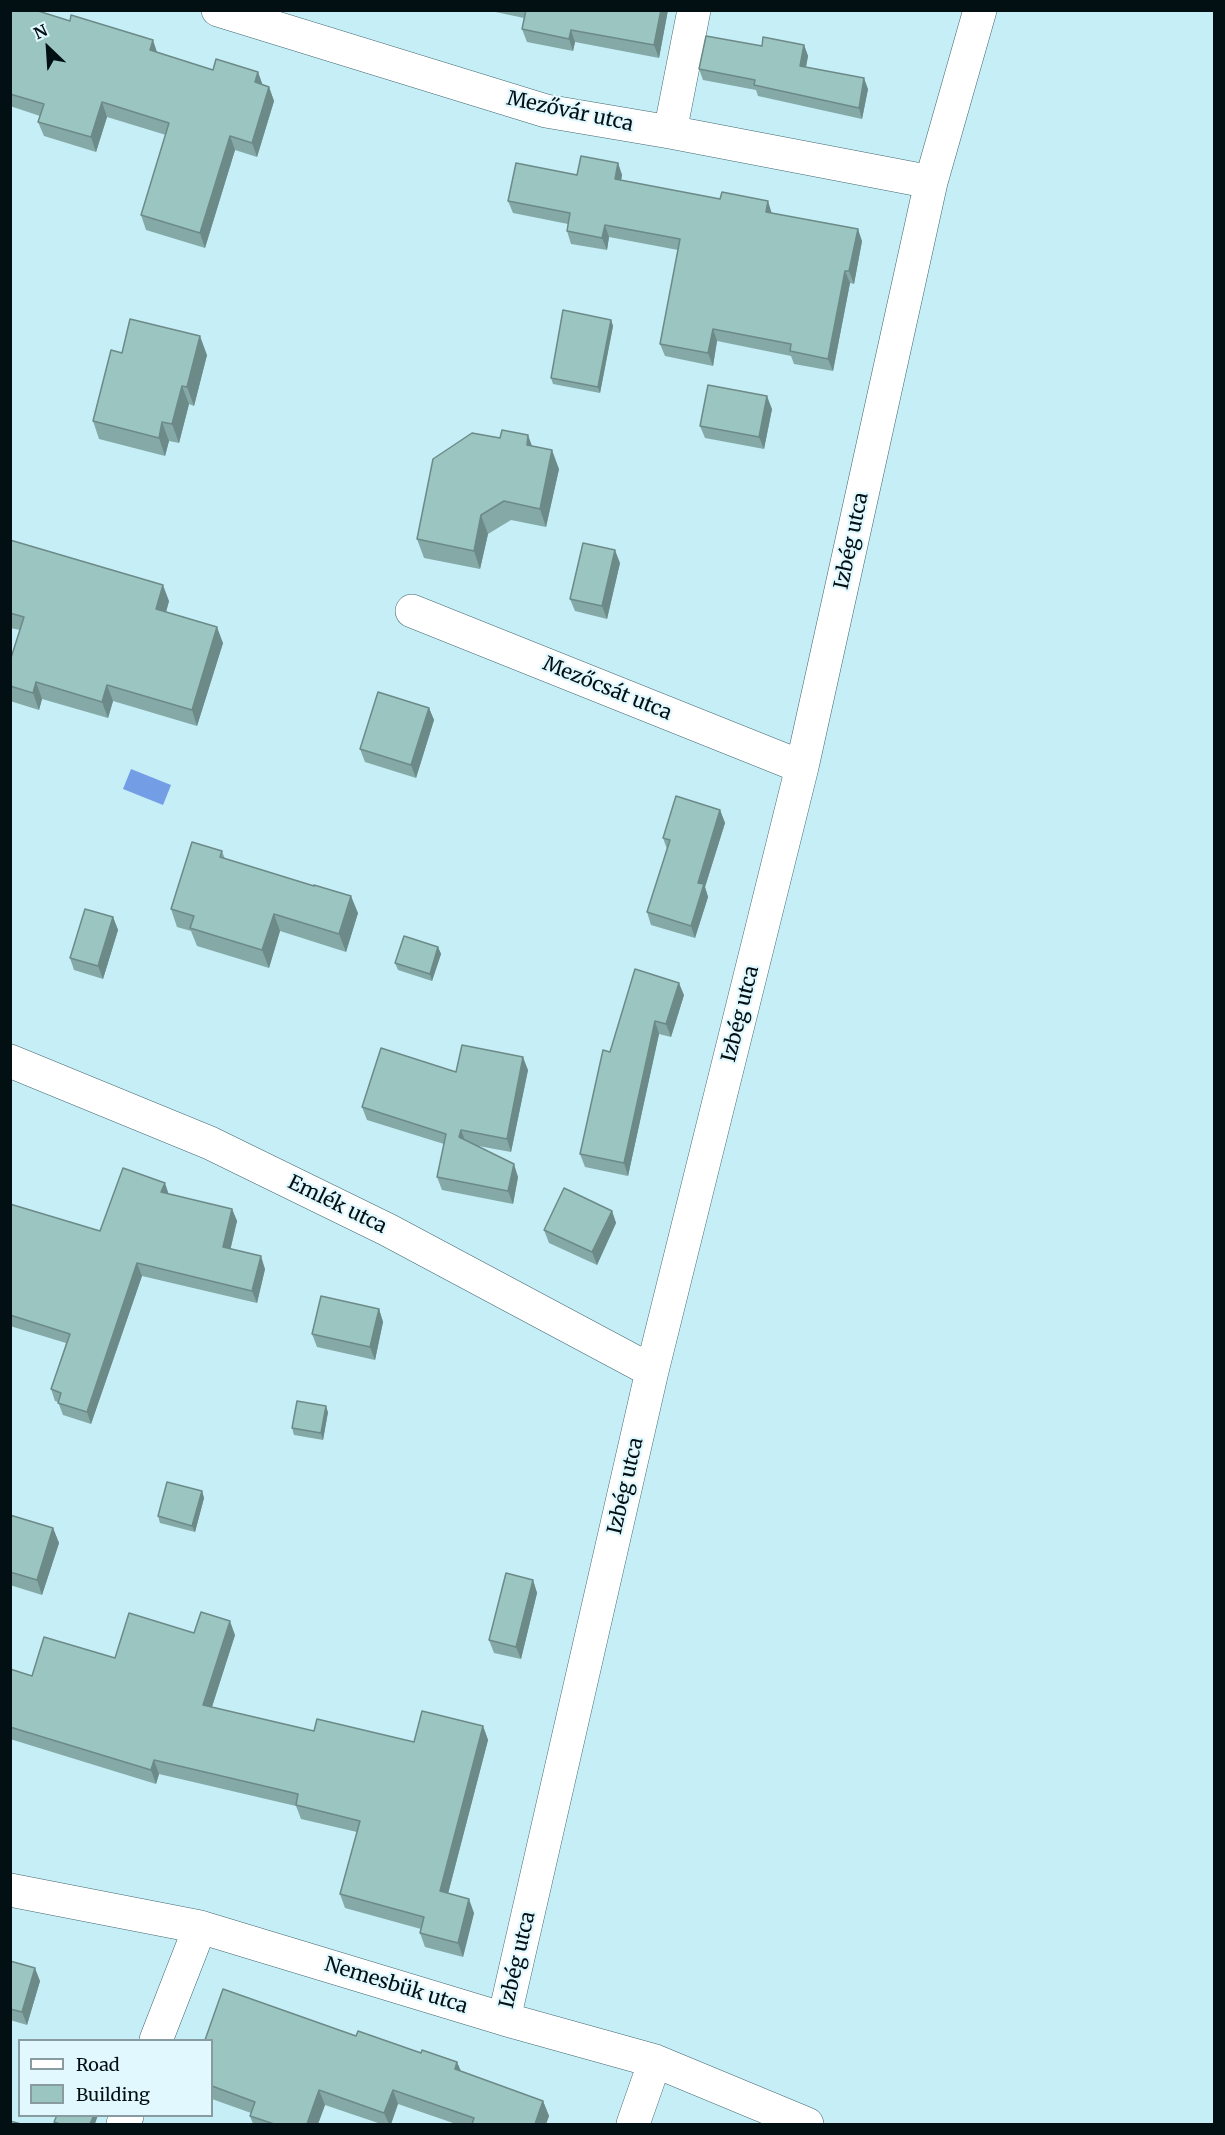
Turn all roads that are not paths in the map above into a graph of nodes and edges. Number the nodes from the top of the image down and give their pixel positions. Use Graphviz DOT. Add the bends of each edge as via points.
graph roads {
  1 [pos="218,10"];
  2 [pos="694,10"];
  3 [pos="980,10"];
  4 [pos="670,132"];
  5 [pos="931,182"];
  6 [pos="412,611"];
  7 [pos="802,767"];
  8 [pos="10,1061"];
  9 [pos="652,1371"];
  10 [pos="10,1890"];
  11 [pos="200,1927"];
  12 [pos="504,2019"];
  13 [pos="156,2039"];
  14 [pos="655,2061"];
  15 [pos="633,2124"];
  16 [pos="807,2124"];
  1 -- 4 [label="street, Mezővár utca" via="546,111"];
  2 -- 4 [label="street"];
  3 -- 5 [label="street, Izbég utca"];
  4 -- 5 [label="street, Mezővár utca"];
  5 -- 7 [label="street, Izbég utca"];
  6 -- 7 [label="street, Mezőcsát utca"];
  7 -- 9 [label="street, Izbég utca"];
  8 -- 9 [label="street, Emlék utca" via="210,1143 388,1230"];
  9 -- 12 [label="street, Izbég utca"];
  10 -- 11 [label="street, Nemesbük utca"];
  11 -- 12 [label="street, Nemesbük utca"];
  11 -- 13 [label="street"];
  12 -- 14 [label="street, Nemesbük utca"];
  14 -- 15 [label="street"];
  14 -- 16 [label="street, Nemesbük utca"];
}
